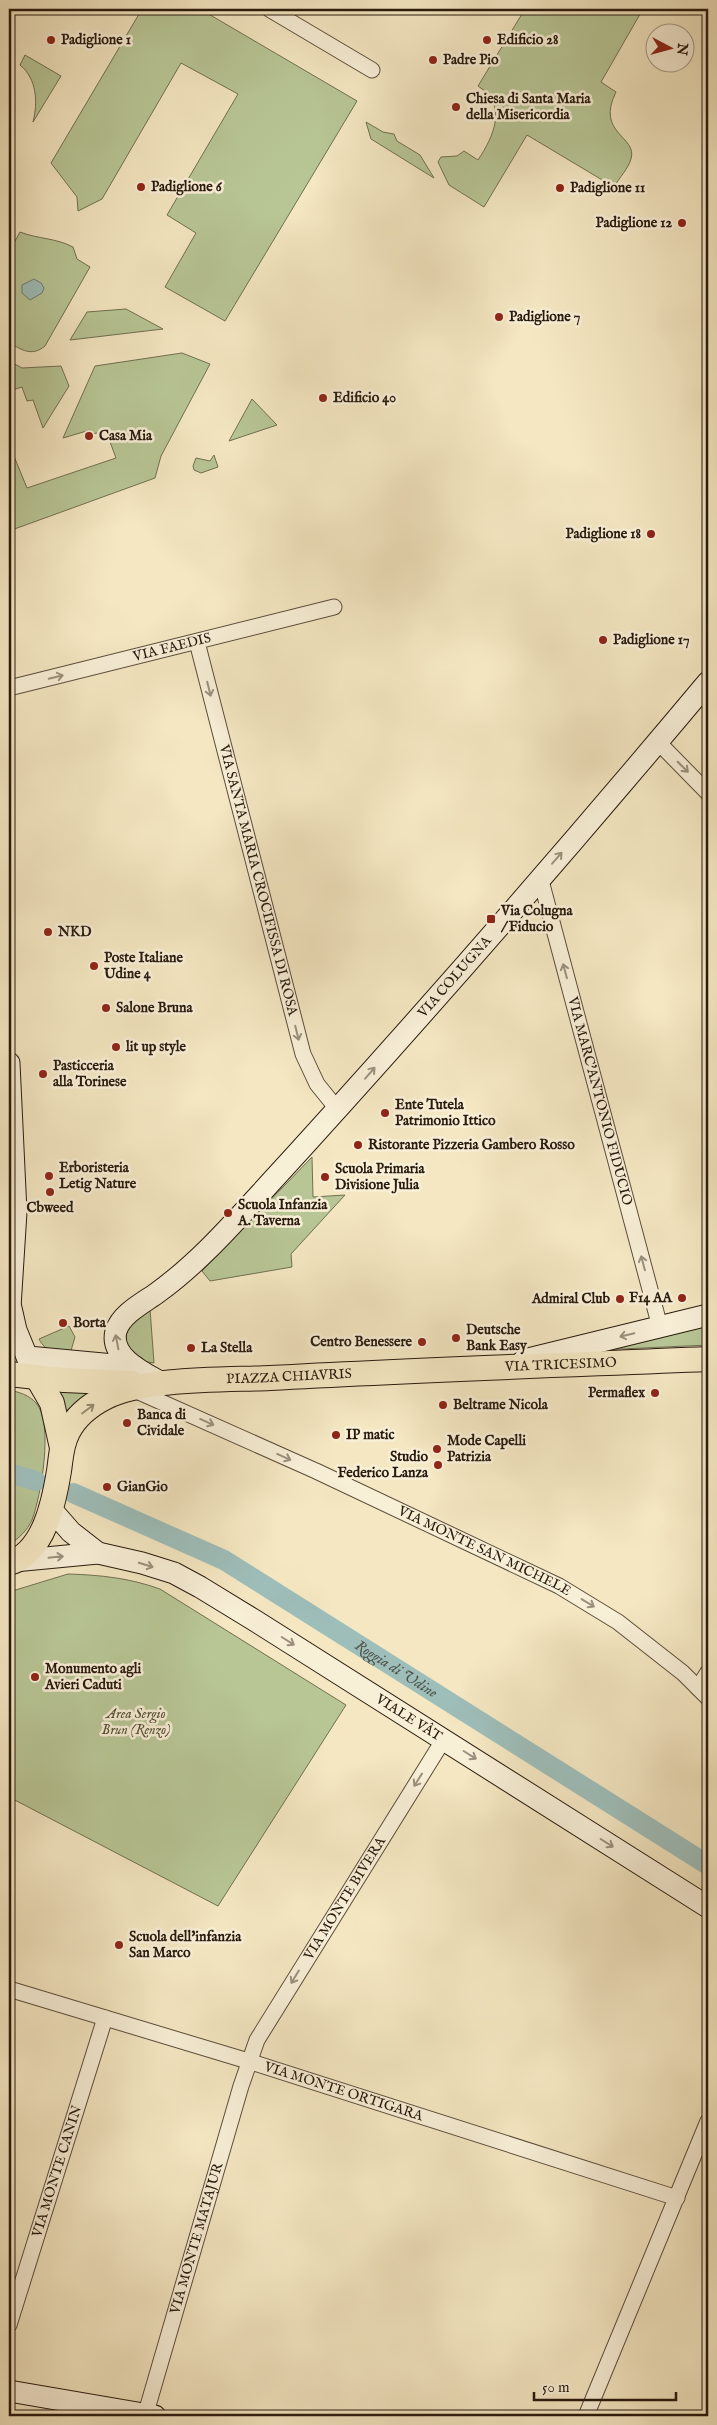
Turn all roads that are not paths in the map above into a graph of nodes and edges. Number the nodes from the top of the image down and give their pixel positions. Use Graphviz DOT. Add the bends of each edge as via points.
graph roads {
  1 [pos="269,9"];
  2 [pos="372,70"];
  3 [pos="334,607"];
  4 [pos="197,642"];
  5 [pos="708,682"];
  6 [pos="9,688"];
  7 [pos="658,742"];
  8 [pos="708,793"];
  9 [pos="540,877"];
  10 [pos="9,1063"];
  11 [pos="338,1110"];
  12 [pos="194,1265"];
  13 [pos="708,1315"];
  14 [pos="10,1316"];
  15 [pos="660,1327"];
  16 [pos="708,1359"];
  17 [pos="32,1367"];
  18 [pos="495,1367"];
  19 [pos="413,1371"];
  20 [pos="9,1374"];
  21 [pos="133,1378"];
  22 [pos="164,1384"];
  23 [pos="240,1437"];
  24 [pos="62,1448"];
  25 [pos="50,1508"];
  26 [pos="98,1553"];
  27 [pos="12,1562"];
  28 [pos="708,1672"];
  29 [pos="703,1693"];
  30 [pos="444,1739"];
  31 [pos="708,1907"];
  32 [pos="9,1989"];
  33 [pos="105,2018"];
  34 [pos="248,2061"];
  35 [pos="708,2121"];
  36 [pos="677,2198"];
  37 [pos="9,2325"];
  38 [pos="9,2392"];
  39 [pos="148,2416"];
  40 [pos="586,2416"];
  1 -- 2 [label="street"];
  3 -- 4 [label="street, VIA FAEDIS"];
  6 -- 4 [label="street, VIA FAEDIS, one-way"];
  4 -- 11 [label="street, VIA SANTA MARIA CROCIFISSA DI ROSA, one-way" via="303,1054 317,1084"];
  5 -- 7 [label="street, VIA COLUGNA"];
  7 -- 8 [label="street, one-way"];
  9 -- 7 [label="street, VIA COLUGNA, one-way"];
  11 -- 9 [label="street, VIA COLUGNA, one-way"];
  15 -- 9 [label="street, VIA MARC'ANTONIO FIDUCIO, one-way"];
  10 -- 14 [label="street" via="16,1212"];
  11 -- 12 [label="street, VIA COLUGNA"];
  21 -- 12 [label="street, PIAZZA CHIAVRIS, one-way" via="115,1338 119,1323"];
  13 -- 15 [label="street"];
  14 -- 17 [label="street"];
  15 -- 18 [label="street, one-way"];
  16 -- 18 [label="main road, VIA TRICESIMO"];
  17 -- 20 [label="main road, PIAZZA CHIAVRIS"];
  17 -- 21 [label="street, PIAZZA CHIAVRIS"];
  17 -- 22 [label="main road, PIAZZA CHIAVRIS"];
  17 -- 24 [label="main road, PIAZZA CHIAVRIS" via="52,1403"];
  18 -- 19 [label="main road, VIA TRICESIMO"];
  19 -- 22 [label="main road, PIAZZA CHIAVRIS"];
  21 -- 22 [label="main road, PIAZZA CHIAVRIS"];
  21 -- 23 [label="street, PIAZZA CHIAVRIS, one-way"];
  24 -- 21 [label="main road, PIAZZA CHIAVRIS, one-way" via="68,1430 81,1414"];
  23 -- 29 [label="street, VIA MONTE SAN MICHELE, one-way" via="559,1586 618,1622"];
  24 -- 25 [label="main road, PIAZZA CHIAVRIS"];
  25 -- 26 [label="street, VIALE VÂT" via="71,1532"];
  25 -- 27 [label="main road, PIAZZA CHIAVRIS" via="33,1546"];
  27 -- 26 [label="street, VIALE VÂT, one-way"];
  26 -- 30 [label="street, VIALE VÂT, one-way" via="174,1574 200,1587"];
  28 -- 29 [label="street"];
  30 -- 31 [label="street, VIALE VÂT, one-way"];
  30 -- 34 [label="street, VIA MONTE BIVERA, one-way" via="257,2040"];
  32 -- 33 [label="street, VIA MONTE ORTIGARA"];
  33 -- 34 [label="street, VIA MONTE ORTIGARA"];
  33 -- 37 [label="street, VIA MONTE CANIN"];
  34 -- 36 [label="street, VIA MONTE ORTIGARA"];
  34 -- 39 [label="street, VIA MONTE MATAJUR"];
  35 -- 36 [label="street"];
  36 -- 40 [label="street"];
  38 -- 39 [label="street"];
}
